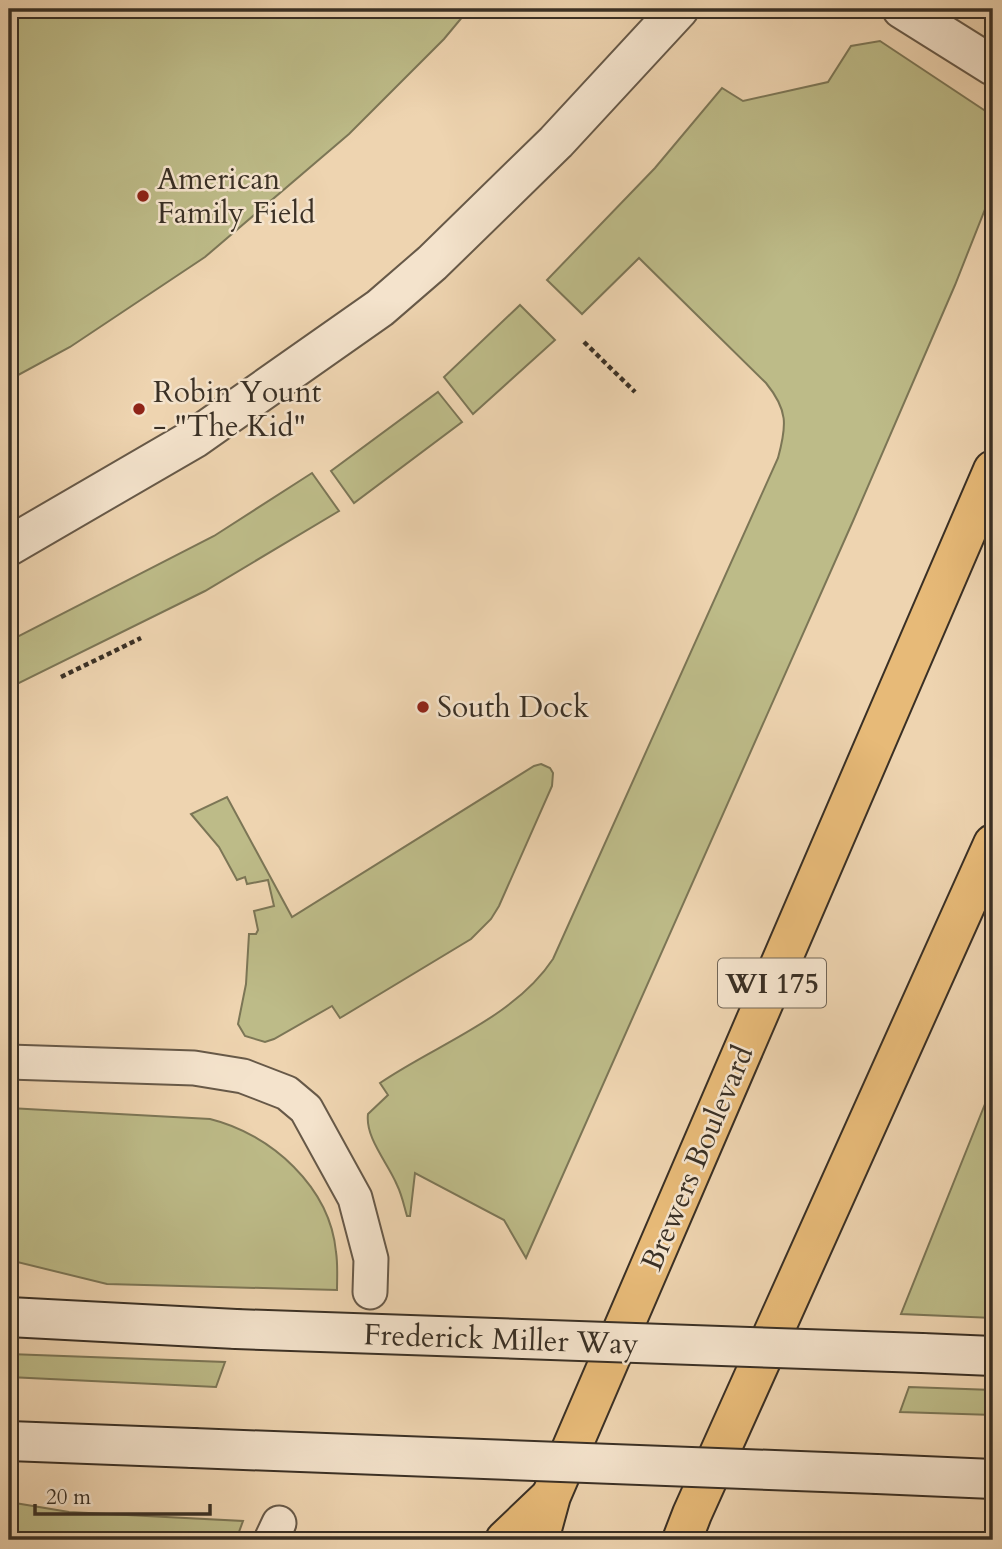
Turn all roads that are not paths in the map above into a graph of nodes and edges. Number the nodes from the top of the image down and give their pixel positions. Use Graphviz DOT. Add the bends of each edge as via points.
graph roads {
  1 [pos="678,9"];
  2 [pos="902,9"];
  3 [pos="983,59"];
  4 [pos="993,470"];
  5 [pos="9,546"];
  6 [pos="993,844"];
  7 [pos="9,1062"];
  8 [pos="370,1292"];
  9 [pos="9,1317"];
  10 [pos="993,1356"];
  11 [pos="9,1441"];
  12 [pos="993,1479"];
  13 [pos="551,1496"];
  14 [pos="689,1531"];
  15 [pos="505,1540"];
  16 [pos="539,1540"];
  1 -- 5 [label="street" via="556,142 380,308 195,438"];
  2 -- 3 [label="street"];
  4 -- 13 [label="highway, Brewers Boulevard / WI 175"];
  6 -- 14 [label="highway"];
  7 -- 8 [label="lane" via="194,1068 243,1076 287,1093 306,1109 355,1198 371,1259"];
  9 -- 10 [label="street, Frederick Miller Way, bridge"];
  11 -- 12 [label="street, bridge"];
  13 -- 15 [label="highway"];
  13 -- 16 [label="highway, Brewers Boulevard / WI 175"];
}
